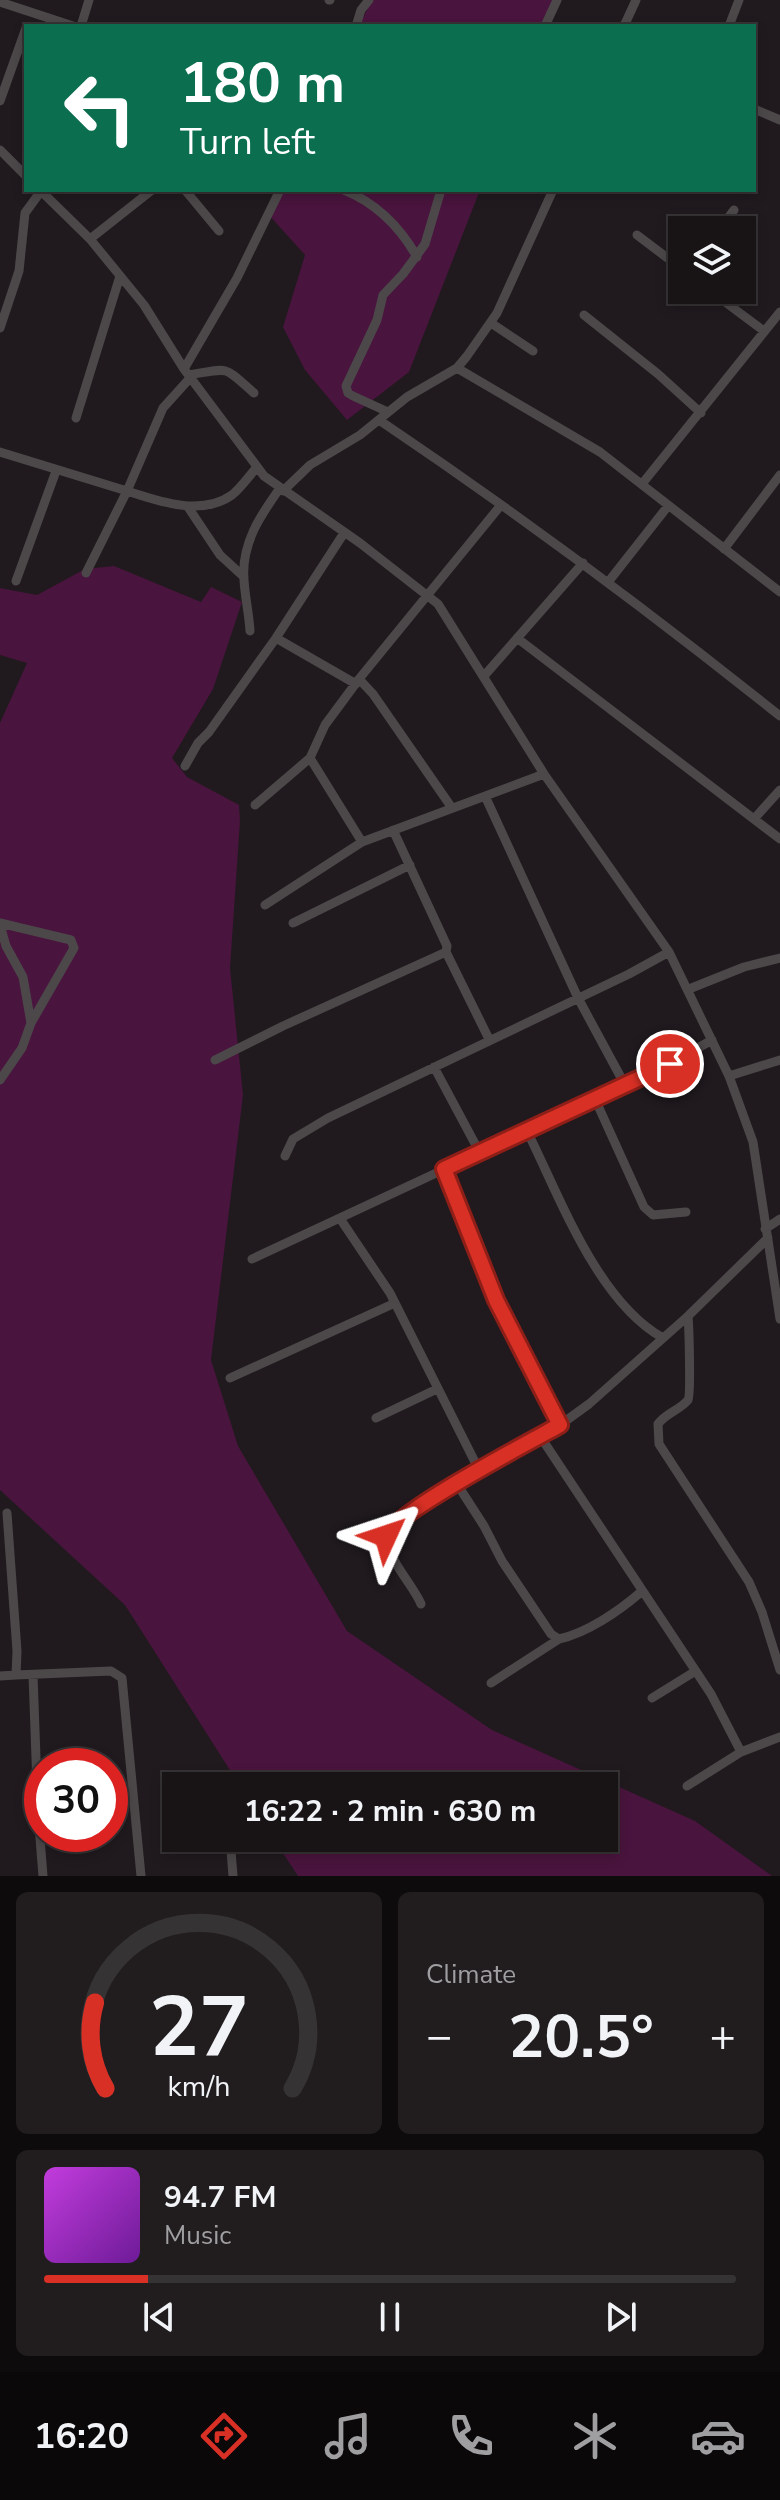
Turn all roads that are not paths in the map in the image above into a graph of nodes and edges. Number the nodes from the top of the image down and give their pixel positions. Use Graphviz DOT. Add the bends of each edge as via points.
graph roads {
  1 [pos="89,0"];
  2 [pos="369,0"];
  3 [pos="557,0"];
  4 [pos="636,0"];
  5 [pos="739,0"];
  6 [pos="0,2"];
  7 [pos="31,14"];
  8 [pos="27,24"];
  9 [pos="66,24"];
  10 [pos="82,24"];
  11 [pos="357,24"];
  12 [pos="546,24"];
  13 [pos="625,24"];
  14 [pos="730,24"];
  15 [pos="24,33"];
  16 [pos="0,101"];
  17 [pos="756,110"];
  18 [pos="780,120"];
  19 [pos="0,150"];
  20 [pos="24,174"];
  21 [pos="39,192"];
  22 [pos="42,192"];
  23 [pos="149,192"];
  24 [pos="187,192"];
  25 [pos="279,192"];
  26 [pos="348,192"];
  27 [pos="440,192"];
  28 [pos="552,192"];
  29 [pos="734,210"];
  30 [pos="730,216"];
  31 [pos="219,231"];
  32 [pos="637,235"];
  33 [pos="90,239"];
  34 [pos="417,257"];
  35 [pos="668,258"];
  36 [pos="120,276"];
  37 [pos="728,304"];
  38 [pos="780,312"];
  39 [pos="584,315"];
  40 [pos="491,323"];
  41 [pos="0,328"];
  42 [pos="764,331"];
  43 [pos="533,351"];
  44 [pos="457,368"];
  45 [pos="188,374"];
  46 [pos="254,393"];
  47 [pos="388,412"];
  48 [pos="701,413"];
  49 [pos="76,418"];
  50 [pos="379,420"];
  51 [pos="0,452"];
  52 [pos="257,467"];
  53 [pos="56,471"];
  54 [pos="780,475"];
  55 [pos="642,484"];
  56 [pos="282,489"];
  57 [pos="127,491"];
  58 [pos="501,505"];
  59 [pos="668,506"];
  60 [pos="188,507"];
  61 [pos="344,533"];
  62 [pos="724,549"];
  63 [pos="583,563"];
  64 [pos="86,573"];
  65 [pos="244,577"];
  66 [pos="16,581"];
  67 [pos="609,581"];
  68 [pos="780,592"];
  69 [pos="429,595"];
  70 [pos="250,631"];
  71 [pos="276,638"];
  72 [pos="517,638"];
  73 [pos="484,676"];
  74 [pos="358,682"];
  75 [pos="778,712"];
  76 [pos="310,758"];
  77 [pos="185,766"];
  78 [pos="544,774"];
  79 [pos="780,790"];
  80 [pos="485,796"];
  81 [pos="255,805"];
  82 [pos="452,808"];
  83 [pos="754,819"];
  84 [pos="393,830"];
  85 [pos="780,839"];
  86 [pos="362,842"];
  87 [pos="410,865"];
  88 [pos="265,905"];
  89 [pos="293,923"];
  90 [pos="0,924"];
  91 [pos="446,952"];
  92 [pos="669,952"];
  93 [pos="780,958"];
  94 [pos="689,989"];
  95 [pos="578,998"];
  96 [pos="31,1023"];
  97 [pos="489,1039"];
  98 [pos="712,1040"];
  99 [pos="215,1060"];
  100 [pos="780,1060"];
  101 [pos="434,1067"];
  102 [pos="729,1076"];
  103 [pos="0,1080"];
  104 [pos="625,1085"];
  105 [pos="595,1099"];
  106 [pos="527,1131"];
  107 [pos="480,1153"];
  108 [pos="285,1156"];
  109 [pos="444,1169"];
  110 [pos="686,1212"];
  111 [pos="780,1219"];
  112 [pos="341,1220"];
  113 [pos="766,1233"];
  114 [pos="776,1258"];
  115 [pos="252,1259"];
  116 [pos="395,1303"];
  117 [pos="688,1316"];
  118 [pos="780,1319"];
  119 [pos="663,1338"];
  120 [pos="230,1378"];
  121 [pos="437,1389"];
  122 [pos="376,1418"];
  123 [pos="560,1425"];
  124 [pos="540,1436"];
  125 [pos="479,1470"];
  126 [pos="457,1484"];
  127 [pos="7,1513"];
  128 [pos="641,1592"];
  129 [pos="421,1604"];
  130 [pos="559,1639"];
  131 [pos="780,1670"];
  132 [pos="694,1672"];
  133 [pos="16,1675"];
  134 [pos="33,1675"];
  135 [pos="0,1676"];
  136 [pos="491,1683"];
  137 [pos="652,1698"];
  138 [pos="780,1737"];
  139 [pos="741,1752"];
  140 [pos="687,1786"];
  141 [pos="231,1852"];
  142 [pos="43,1876"];
  143 [pos="141,1876"];
  144 [pos="233,1876"];
  1 -- 10 [label="street"];
  2 -- 11 [label="street"];
  3 -- 12 [label="street"];
  4 -- 13 [label="street"];
  5 -- 14 [label="street"];
  6 -- 7 [label="street"];
  7 -- 8 [label="street"];
  7 -- 9 [label="street"];
  15 -- 16 [label="street"];
  17 -- 18 [label="street"];
  19 -- 20 [label="street"];
  21 -- 41 [label="street" via="25,213 19,271"];
  22 -- 33 [label="street"];
  23 -- 33 [label="street"];
  24 -- 31 [label="street"];
  25 -- 45 [label="street"];
  26 -- 34 [label="street" via="399,228"];
  27 -- 34 [label="street"];
  28 -- 40 [label="street"];
  29 -- 30 [label="street"];
  32 -- 35 [label="street"];
  33 -- 36 [label="street"];
  34 -- 47 [label="street" via="383,295 346,386 348,393"];
  36 -- 45 [label="street"];
  36 -- 49 [label="street"];
  37 -- 42 [label="street"];
  38 -- 42 [label="street"];
  39 -- 48 [label="street"];
  40 -- 43 [label="street"];
  40 -- 44 [label="street"];
  42 -- 48 [label="street"];
  44 -- 47 [label="street"];
  44 -- 55 [label="street" via="600,452"];
  45 -- 46 [label="street" via="228,370"];
  45 -- 52 [label="street"];
  45 -- 57 [label="street" via="163,408"];
  47 -- 50 [label="street"];
  48 -- 55 [label="street"];
  50 -- 56 [label="street"];
  50 -- 58 [label="street"];
  51 -- 53 [label="street"];
  52 -- 56 [label="street"];
  52 -- 60 [label="street" via="230,497"];
  53 -- 57 [label="street"];
  53 -- 66 [label="street"];
  54 -- 62 [label="street"];
  55 -- 59 [label="street"];
  56 -- 61 [label="street"];
  56 -- 65 [label="street" via="248,541"];
  57 -- 60 [label="street"];
  57 -- 64 [label="street"];
  58 -- 63 [label="street"];
  58 -- 69 [label="street"];
  59 -- 62 [label="street"];
  59 -- 67 [label="street"];
  60 -- 65 [label="street" via="220,555"];
  61 -- 69 [label="street"];
  61 -- 71 [label="street"];
  62 -- 68 [label="street"];
  63 -- 67 [label="street"];
  63 -- 72 [label="street"];
  65 -- 70 [label="street"];
  67 -- 75 [label="street"];
  69 -- 73 [label="street"];
  69 -- 74 [label="street"];
  71 -- 74 [label="street"];
  71 -- 77 [label="street"];
  72 -- 73 [label="street"];
  72 -- 83 [label="street"];
  73 -- 78 [label="street"];
  74 -- 76 [label="street" via="325,725"];
  74 -- 82 [label="street" via="373,694"];
  76 -- 81 [label="street"];
  76 -- 86 [label="street"];
  78 -- 80 [label="street"];
  78 -- 92 [label="street"];
  79 -- 83 [label="street"];
  80 -- 82 [label="street"];
  80 -- 95 [label="street"];
  82 -- 84 [label="street"];
  83 -- 85 [label="street"];
  84 -- 86 [label="street"];
  84 -- 87 [label="street"];
  86 -- 88 [label="street"];
  87 -- 89 [label="street"];
  87 -- 91 [label="street"];
  90 -- 96 [label="street" via="23,977"];
  90 -- 96 [label="street" via="74,943"];
  91 -- 97 [label="street"];
  91 -- 99 [label="street"];
  92 -- 94 [label="street"];
  92 -- 95 [label="street"];
  93 -- 94 [label="street"];
  94 -- 98 [label="street"];
  95 -- 97 [label="street"];
  95 -- 104 [label="street"];
  96 -- 103 [label="street" via="22,1048"];
  97 -- 101 [label="street"];
  98 -- 102 [label="street"];
  98 -- 104 [label="street"];
  100 -- 102 [label="street"];
  101 -- 107 [label="street"];
  101 -- 108 [label="street" via="304,1131"];
  102 -- 113 [label="street" via="753,1142"];
  104 -- 105 [label="street"];
  105 -- 106 [label="street"];
  105 -- 110 [label="street" via="644,1207 653,1215"];
  106 -- 107 [label="street"];
  106 -- 119 [label="street" via="596,1269 635,1320"];
  107 -- 109 [label="street"];
  109 -- 112 [label="street"];
  109 -- 123 [label="street" via="496,1300"];
  111 -- 113 [label="street"];
  112 -- 115 [label="street"];
  112 -- 116 [label="street"];
  113 -- 114 [label="street"];
  113 -- 117 [label="street"];
  114 -- 118 [label="street"];
  116 -- 120 [label="street"];
  116 -- 121 [label="street"];
  117 -- 119 [label="street"];
  117 -- 131 [label="street" via="690,1396 663,1416 659,1444 749,1582"];
  119 -- 123 [label="street"];
  121 -- 122 [label="street"];
  121 -- 125 [label="street"];
  123 -- 124 [label="street"];
  124 -- 125 [label="street"];
  124 -- 128 [label="street"];
  125 -- 126 [label="street"];
  126 -- 129 [label="street" via="400,1519 386,1536"];
  126 -- 130 [label="street" via="502,1561"];
  127 -- 133 [label="street"];
  128 -- 130 [label="street" via="607,1617"];
  128 -- 132 [label="street"];
  130 -- 136 [label="street"];
  132 -- 137 [label="street"];
  132 -- 139 [label="street"];
  133 -- 134 [label="street"];
  133 -- 135 [label="street"];
  134 -- 142 [label="street"];
  134 -- 143 [label="street" via="111,1671 122,1678"];
  138 -- 139 [label="street"];
  139 -- 140 [label="street"];
  141 -- 144 [label="street"];
}
